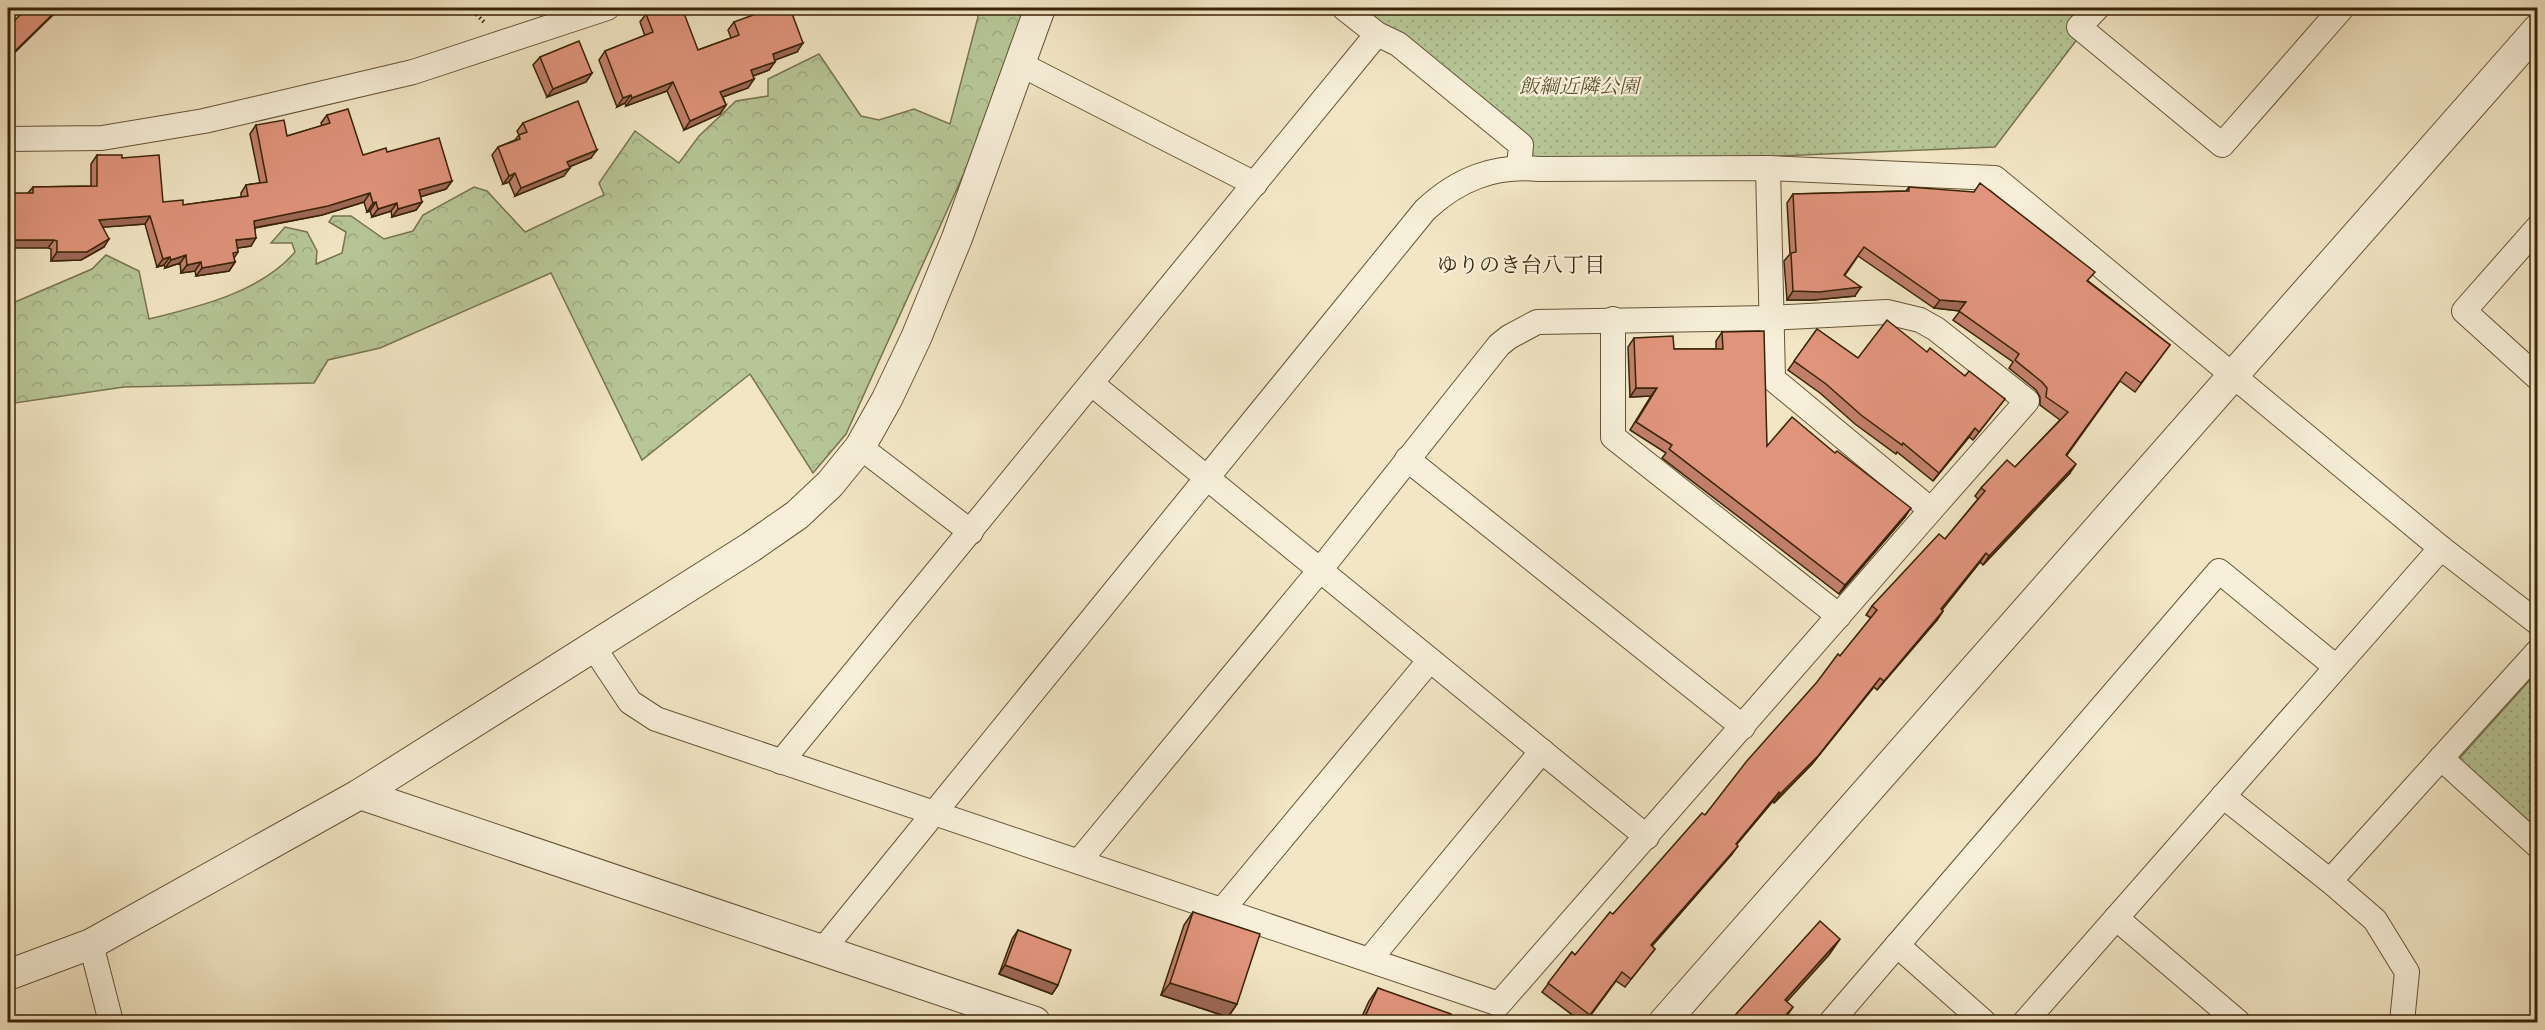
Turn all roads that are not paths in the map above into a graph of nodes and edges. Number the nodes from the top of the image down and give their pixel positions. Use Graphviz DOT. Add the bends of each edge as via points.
graph roads {
  1 [pos="607,8"];
  2 [pos="1040,8"];
  3 [pos="1344,8"];
  4 [pos="2097,8"];
  5 [pos="2342,8"];
  6 [pos="2538,29"];
  7 [pos="1377,34"];
  8 [pos="1018,63"];
  9 [pos="8,139"];
  10 [pos="1519,167"];
  11 [pos="1768,168"];
  12 [pos="1255,184"];
  13 [pos="2538,227"];
  14 [pos="1770,318"];
  15 [pos="1613,319"];
  16 [pos="2233,375"];
  17 [pos="2538,378"];
  18 [pos="1092,384"];
  19 [pos="860,447"];
  20 [pos="1407,459"];
  21 [pos="1206,476"];
  22 [pos="1931,510"];
  23 [pos="971,532"];
  24 [pos="2441,548"];
  25 [pos="1320,570"];
  26 [pos="1839,616"];
  27 [pos="2538,623"];
  28 [pos="594,648"];
  29 [pos="2538,651"];
  30 [pos="1430,660"];
  31 [pos="2336,668"];
  32 [pos="1743,727"];
  33 [pos="1542,751"];
  34 [pos="2441,758"];
  35 [pos="781,762"];
  36 [pos="360,794"];
  37 [pos="2223,796"];
  38 [pos="933,814"];
  39 [pos="1647,837"];
  40 [pos="2538,846"];
  41 [pos="1080,860"];
  42 [pos="2330,881"];
  43 [pos="1223,909"];
  44 [pos="2116,918"];
  45 [pos="91,944"];
  46 [pos="1898,945"];
  47 [pos="821,952"];
  48 [pos="1370,959"];
  49 [pos="8,975"];
  50 [pos="111,1023"];
  51 [pos="1035,1023"];
  52 [pos="1664,1023"];
  53 [pos="1831,1023"];
  54 [pos="1984,1023"];
  55 [pos="2025,1023"];
  56 [pos="2238,1023"];
  57 [pos="2402,1023"];
  1 -- 9 [label="street" via="412,72 204,121 102,138"];
  2 -- 8 [label="street"];
  3 -- 7 [label="street"];
  4 -- 5 [label="street" via="2079,27 2222,145"];
  6 -- 16 [label="street"];
  7 -- 10 [label="street" via="1398,44 1521,145"];
  7 -- 12 [label="street"];
  8 -- 12 [label="street"];
  8 -- 19 [label="street" via="957,238 916,338"];
  10 -- 11 [label="street"];
  10 -- 21 [label="street" via="1491,171 1464,181 1425,210"];
  11 -- 14 [label="street"];
  11 -- 16 [label="street" via="1995,178"];
  12 -- 18 [label="street"];
  13 -- 17 [label="street" via="2464,311"];
  14 -- 15 [label="street"];
  14 -- 22 [label="street" via="1773,379"];
  14 -- 22 [label="street" via="1887,312 1920,320 2027,401"];
  15 -- 20 [label="street" via="1537,322 1509,337"];
  15 -- 26 [label="street" via="1613,437"];
  16 -- 24 [label="street"];
  16 -- 52 [label="street"];
  18 -- 21 [label="street"];
  18 -- 23 [label="street"];
  19 -- 23 [label="street"];
  19 -- 28 [label="street" via="830,484 797,515"];
  20 -- 25 [label="street"];
  20 -- 32 [label="street"];
  21 -- 25 [label="street"];
  21 -- 38 [label="street"];
  22 -- 26 [label="street"];
  23 -- 35 [label="street"];
  24 -- 27 [label="street"];
  24 -- 31 [label="street"];
  25 -- 30 [label="street"];
  25 -- 41 [label="street"];
  26 -- 32 [label="street"];
  28 -- 35 [label="street" via="630,702 656,718"];
  28 -- 36 [label="street"];
  29 -- 34 [label="street"];
  30 -- 33 [label="street"];
  30 -- 43 [label="street"];
  31 -- 37 [label="street"];
  31 -- 46 [label="street" via="2219,571"];
  32 -- 39 [label="street"];
  33 -- 39 [label="street"];
  33 -- 48 [label="street"];
  34 -- 40 [label="street"];
  34 -- 42 [label="street"];
  35 -- 38 [label="street"];
  36 -- 45 [label="street"];
  36 -- 47 [label="street"];
  37 -- 42 [label="street"];
  37 -- 44 [label="street"];
  38 -- 41 [label="street"];
  38 -- 47 [label="street"];
  39 -- 48 [label="street" via="1499,1004"];
  41 -- 43 [label="street"];
  42 -- 57 [label="street" via="2375,920 2408,972"];
  43 -- 48 [label="street"];
  44 -- 55 [label="street"];
  44 -- 56 [label="street"];
  45 -- 49 [label="street"];
  45 -- 50 [label="street"];
  46 -- 53 [label="street"];
  46 -- 54 [label="street"];
  47 -- 51 [label="street"];
}
